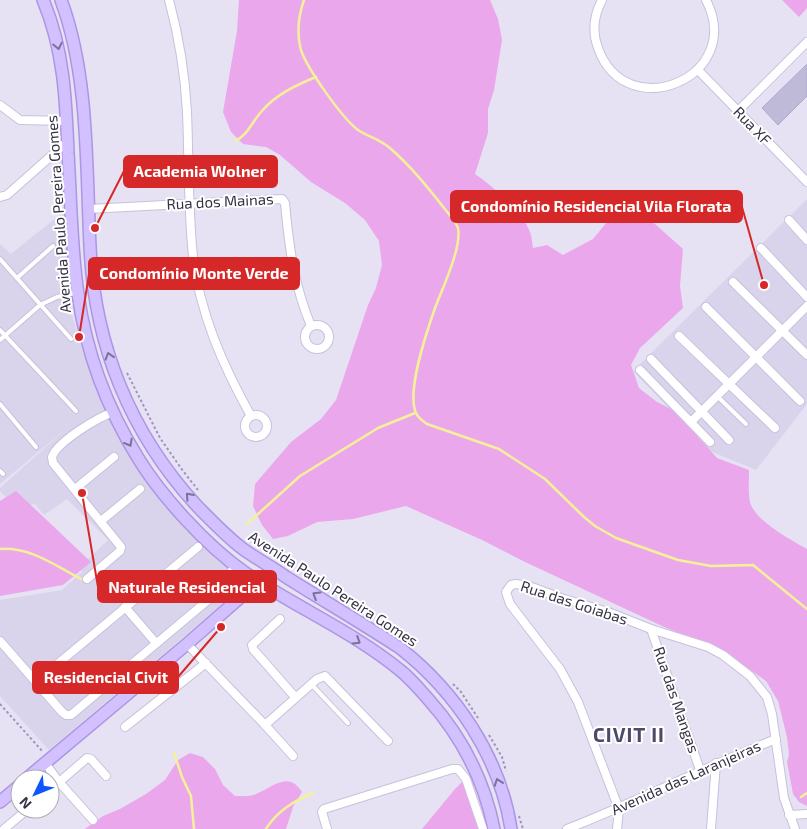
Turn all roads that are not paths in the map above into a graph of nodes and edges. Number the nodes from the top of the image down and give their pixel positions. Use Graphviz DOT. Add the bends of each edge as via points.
graph roads {
  1 [pos="43,0"];
  2 [pos="61,0"];
  3 [pos="169,0"];
  4 [pos="602,0"];
  5 [pos="706,0"];
  6 [pos="807,42"];
  7 [pos="698,70"];
  8 [pos="0,105"];
  9 [pos="738,110"];
  10 [pos="67,121"];
  11 [pos="68,141"];
  12 [pos="807,182"];
  13 [pos="0,197"];
  14 [pos="190,203"];
  15 [pos="88,209"];
  16 [pos="789,220"];
  17 [pos="807,240"];
  18 [pos="54,246"];
  19 [pos="761,248"];
  20 [pos="0,259"];
  21 [pos="17,278"];
  22 [pos="733,282"];
  23 [pos="78,292"];
  24 [pos="807,297"];
  25 [pos="40,305"];
  26 [pos="807,306"];
  27 [pos="706,307"];
  28 [pos="312,326"];
  29 [pos="0,330"];
  30 [pos="783,330"];
  31 [pos="5,336"];
  32 [pos="679,336"];
  33 [pos="71,339"];
  34 [pos="0,340"];
  35 [pos="807,355"];
  36 [pos="756,357"];
  37 [pos="651,358"];
  38 [pos="640,370"];
  39 [pos="729,385"];
  40 [pos="718,396"];
  41 [pos="800,401"];
  42 [pos="0,404"];
  43 [pos="76,411"];
  44 [pos="114,412"];
  45 [pos="702,412"];
  46 [pos="251,416"];
  47 [pos="691,422"];
  48 [pos="746,424"];
  49 [pos="775,428"];
  50 [pos="729,440"];
  51 [pos="710,442"];
  52 [pos="36,447"];
  53 [pos="114,457"];
  54 [pos="140,488"];
  55 [pos="75,489"];
  56 [pos="101,521"];
  57 [pos="198,547"];
  58 [pos="236,566"];
  59 [pos="87,579"];
  60 [pos="258,582"];
  61 [pos="125,607"];
  62 [pos="280,619"];
  63 [pos="651,629"];
  64 [pos="0,641"];
  65 [pos="156,643"];
  66 [pos="187,644"];
  67 [pos="206,663"];
  68 [pos="37,681"];
  69 [pos="311,684"];
  70 [pos="296,698"];
  71 [pos="348,723"];
  72 [pos="265,725"];
  73 [pos="125,727"];
  74 [pos="776,739"];
  75 [pos="388,741"];
  76 [pos="293,756"];
  77 [pos="47,761"];
  78 [pos="716,763"];
  79 [pos="38,769"];
  80 [pos="52,769"];
  81 [pos="700,770"];
  82 [pos="106,776"];
  83 [pos="60,781"];
  84 [pos="60,783"];
  85 [pos="10,794"];
  86 [pos="0,802"];
  87 [pos="619,809"];
  88 [pos="807,814"];
  89 [pos="789,815"];
  90 [pos="16,819"];
  91 [pos="93,820"];
  92 [pos="4,829"];
  93 [pos="327,829"];
  94 [pos="483,829"];
  95 [pos="494,829"];
  96 [pos="511,829"];
  97 [pos="568,829"];
  98 [pos="617,829"];
  99 [pos="711,829"];
  100 [pos="795,829"];
  1 -- 10 [label="main road, Avenida Paulo Pereira Gomes, one-way" via="61,63"];
  2 -- 15 [label="main road, Avenida Paulo Pereira Gomes" via="79,71"];
  3 -- 14 [label="street" via="182,62"];
  4 -- 7 [label="street" via="594,24 596,41 610,70 623,80 654,89 685,80"];
  5 -- 7 [label="street" via="714,25 713,41"];
  6 -- 9 [label="street"];
  7 -- 9 [label="street, Rua XF"];
  8 -- 10 [label="street" via="20,120"];
  9 -- 12 [label="street, Rua XF"];
  10 -- 11 [label="main road, Avenida Paulo Pereira Gomes"];
  11 -- 13 [label="street" via="7,195"];
  11 -- 23 [label="main road, Avenida Paulo Pereira Gomes"];
  14 -- 15 [label="street, Rua dos Mainas"];
  14 -- 28 [label="street, Rua dos Mainas" via="276,198 284,201 296,283"];
  14 -- 46 [label="street" via="193,257 206,317 219,353"];
  96 -- 15 [label="main road, Avenida Paulo Pereira Gomes, one-way" via="504,797 486,753 469,722 448,695 400,648 236,543 190,497 153,451 123,394 102,332 91,275"];
  16 -- 17 [label="street"];
  18 -- 21 [label="lane"];
  19 -- 24 [label="street"];
  20 -- 21 [label="lane"];
  21 -- 25 [label="lane"];
  22 -- 30 [label="street"];
  23 -- 25 [label="lane"];
  23 -- 44 [label="main road, Avenida Paulo Pereira Gomes" via="89,348"];
  25 -- 31 [label="lane"];
  25 -- 33 [label="lane"];
  26 -- 30 [label="street"];
  27 -- 36 [label="street"];
  29 -- 31 [label="lane"];
  30 -- 35 [label="street"];
  30 -- 36 [label="street"];
  31 -- 34 [label="lane"];
  31 -- 43 [label="lane"];
  32 -- 39 [label="street"];
  36 -- 39 [label="street"];
  36 -- 41 [label="street"];
  37 -- 45 [label="street"];
  38 -- 47 [label="street"];
  39 -- 40 [label="street"];
  39 -- 49 [label="street"];
  40 -- 45 [label="street"];
  40 -- 48 [label="lane"];
  42 -- 52 [label="lane"];
  44 -- 55 [label="street" via="90,423 52,455 54,463"];
  44 -- 58 [label="main road, Avenida Paulo Pereira Gomes, one-way" via="138,459 158,486"];
  45 -- 47 [label="street"];
  45 -- 50 [label="street"];
  47 -- 51 [label="street"];
  53 -- 55 [label="street"];
  54 -- 56 [label="street"];
  55 -- 56 [label="street"];
  56 -- 59 [label="street" via="121,549"];
  57 -- 61 [label="street"];
  58 -- 60 [label="main road, Avenida Paulo Pereira Gomes"];
  58 -- 65 [label="street" via="232,570 232,580"];
  60 -- 66 [label="main road"];
  60 -- 95 [label="main road, Avenida Paulo Pereira Gomes, one-way" via="371,649 418,688 465,748 481,784"];
  61 -- 65 [label="street"];
  61 -- 68 [label="street"];
  62 -- 70 [label="street" via="252,645"];
  63 -- 74 [label="street, Rua das Goiabas" via="708,647 750,676 767,697"];
  63 -- 81 [label="street, Rua das Mangas"];
  63 -- 87 [label="street, Rua das Goiabas" via="529,586 511,585 506,592 510,604 571,688"];
  64 -- 68 [label="street"];
  65 -- 68 [label="street" via="71,715 62,712"];
  66 -- 67 [label="street"];
  66 -- 77 [label="main road"];
  67 -- 72 [label="street"];
  67 -- 73 [label="street"];
  69 -- 70 [label="street"];
  69 -- 71 [label="lane"];
  69 -- 75 [label="street" via="322,676 328,678"];
  70 -- 72 [label="street"];
  72 -- 76 [label="street"];
  74 -- 78 [label="street, Avenida das Laranjeiras"];
  74 -- 89 [label="street, Rua das Goiabas"];
  77 -- 79 [label="main road"];
  77 -- 80 [label="street"];
  78 -- 81 [label="street, Avenida das Laranjeiras"];
  78 -- 99 [label="street"];
  81 -- 87 [label="street, Avenida das Laranjeiras"];
  82 -- 83 [label="street" via="89,758"];
  84 -- 91 [label="street"];
  85 -- 86 [label="main road"];
  87 -- 97 [label="street, Avenida das Laranjeiras"];
  87 -- 98 [label="street"];
  88 -- 89 [label="street"];
  89 -- 100 [label="street, Rua das Goiabas"];
  90 -- 92 [label="street"];
  93 -- 94 [label="street" via="324,809 458,769 466,778"];
}
